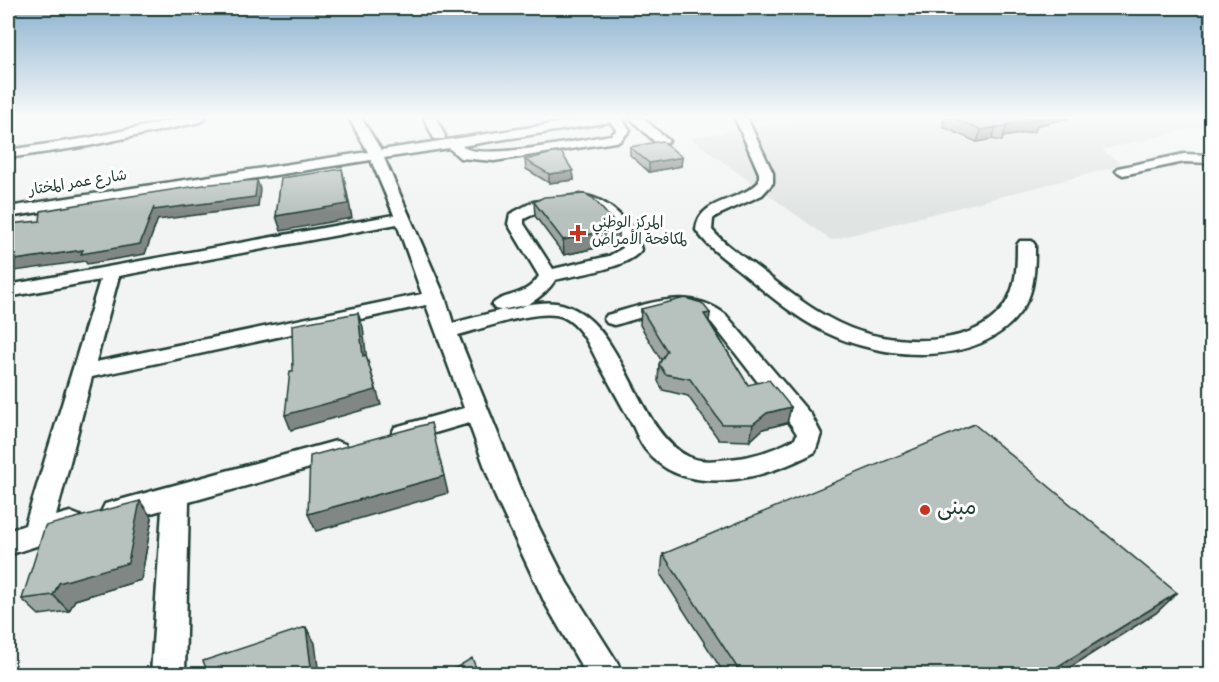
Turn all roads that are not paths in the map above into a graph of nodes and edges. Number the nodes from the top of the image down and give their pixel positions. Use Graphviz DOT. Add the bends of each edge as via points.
graph roads {
  1 [pos="36,150"];
  2 [pos="379,150"];
  3 [pos="387,150"];
  4 [pos="458,150"];
  5 [pos="539,150"];
  6 [pos="755,150"];
  7 [pos="374,151"];
  8 [pos="8,154"];
  9 [pos="1212,159"];
  10 [pos="1123,171"];
  11 [pos="155,183"];
  12 [pos="8,200"];
  13 [pos="8,212"];
  14 [pos="403,218"];
  15 [pos="1026,245"];
  16 [pos="111,272"];
  17 [pos="548,276"];
  18 [pos="8,291"];
  19 [pos="441,315"];
  20 [pos="614,319"];
  21 [pos="83,372"];
  22 [pos="476,413"];
  23 [pos="176,495"];
  24 [pos="37,533"];
  25 [pos="8,543"];
  26 [pos="168,675"];
  27 [pos="605,675"];
  1 -- 8 [label="street"];
  2 -- 7 [label="street, شارع عمر المختار"];
  3 -- 7 [label="street, شارع عمر المختار"];
  4 -- 5 [label="street" via="483,158"];
  6 -- 15 [label="street" via="766,173 766,183 757,192 710,213 705,218 704,230 768,285 844,333 907,348 962,342 981,334 1001,320 1018,300 1025,273"];
  7 -- 11 [label="street, شارع عمر المختار"];
  7 -- 14 [label="street"];
  9 -- 10 [label="street" via="1184,158"];
  11 -- 12 [label="street, شارع عمر المختار"];
  11 -- 13 [label="street, شارع عمر المختار"];
  14 -- 16 [label="street"];
  14 -- 19 [label="street"];
  16 -- 18 [label="street"];
  16 -- 21 [label="street"];
  17 -- 17 [label="street" via="624,257 632,250 632,243 603,209 591,202 573,200 524,210 515,222"];
  17 -- 19 [label="street" via="524,299"];
  19 -- 20 [label="street" via="554,308 573,314 591,331 656,444 678,463 694,469 743,468 806,445 809,434 802,422 708,309 684,304"];
  19 -- 21 [label="street"];
  19 -- 22 [label="street"];
  21 -- 24 [label="street"];
  22 -- 23 [label="street"];
  22 -- 27 [label="street" via="510,498 556,593"];
  23 -- 24 [label="street"];
  23 -- 26 [label="street"];
  24 -- 25 [label="street"];
}
